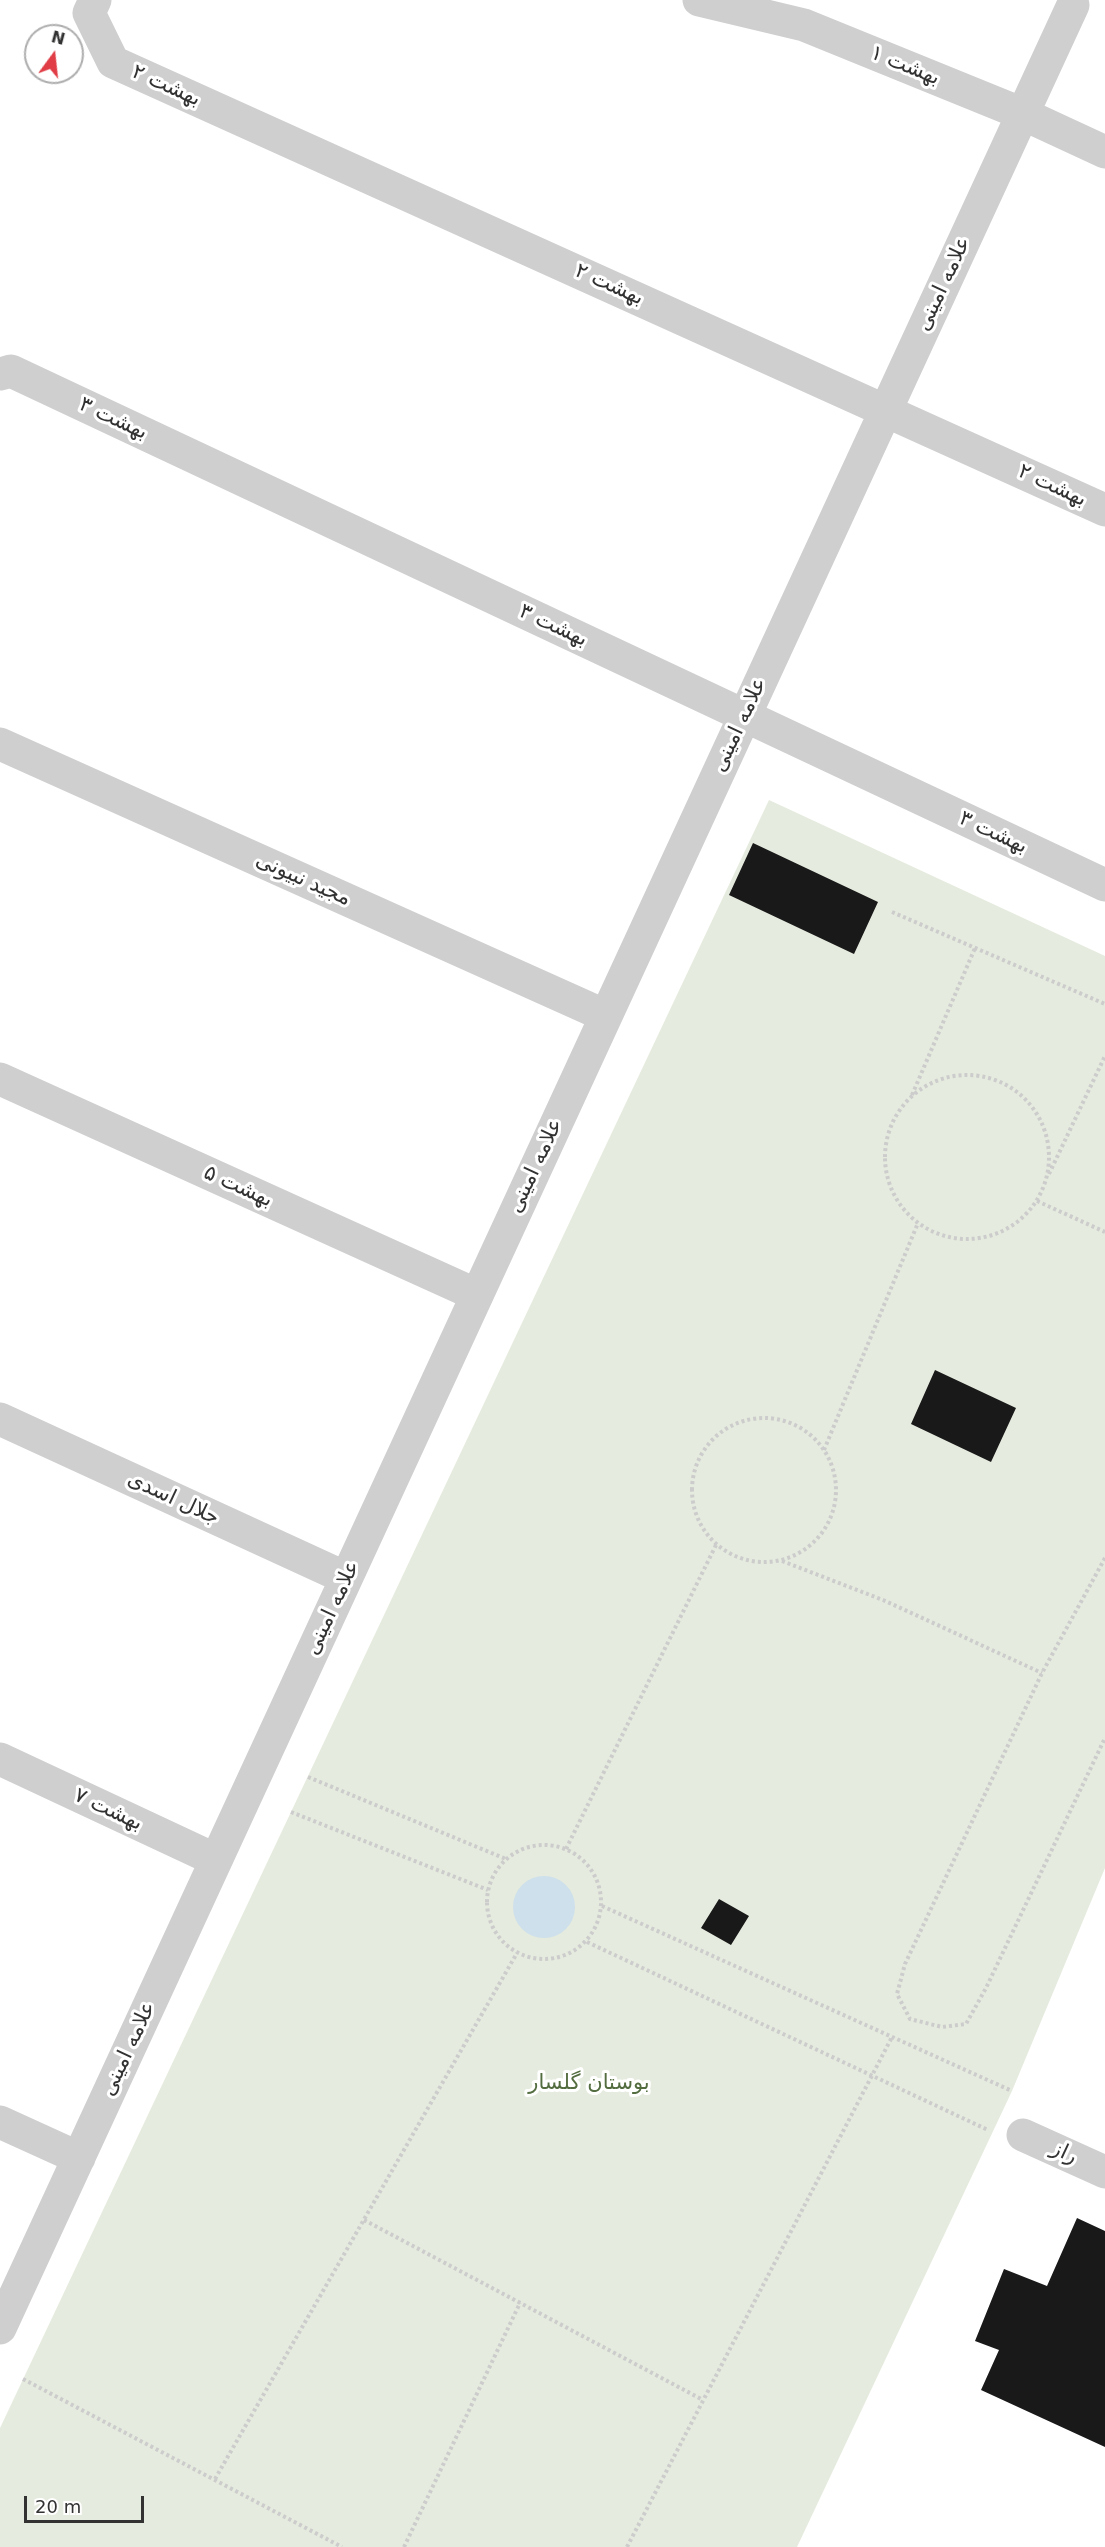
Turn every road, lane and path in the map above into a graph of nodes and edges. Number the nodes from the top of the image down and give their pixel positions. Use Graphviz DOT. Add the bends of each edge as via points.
graph roads {
  1 [pos="95,0"];
  2 [pos="699,0"];
  3 [pos="1073,5"];
  4 [pos="1023,114"];
  5 [pos="1105,152"];
  6 [pos="0,374"];
  7 [pos="886,410"];
  8 [pos="1105,510"];
  9 [pos="744,716"];
  10 [pos="0,744"];
  11 [pos="1105,885"];
  12 [pos="892,912"];
  13 [pos="975,948"];
  14 [pos="1105,1004"];
  15 [pos="606,1016"];
  16 [pos="1105,1056"];
  17 [pos="0,1079"];
  18 [pos="912,1096"];
  19 [pos="1048,1176"];
  20 [pos="1037,1201"];
  21 [pos="918,1223"];
  22 [pos="1105,1232"];
  23 [pos="477,1295"];
  24 [pos="0,1419"];
  25 [pos="824,1450"];
  26 [pos="716,1545"];
  27 [pos="1105,1558"];
  28 [pos="781,1561"];
  29 [pos="346,1578"];
  30 [pos="1042,1673"];
  31 [pos="1105,1738"];
  32 [pos="0,1759"];
  33 [pos="308,1777"];
  34 [pos="291,1812"];
  35 [pos="566,1849"];
  36 [pos="506,1859"];
  37 [pos="216,1860"];
  38 [pos="488,1890"];
  39 [pos="602,1906"];
  40 [pos="587,1942"];
  41 [pos="517,1953"];
  42 [pos="892,2037"];
  43 [pos="873,2076"];
  44 [pos="1012,2091"];
  45 [pos="0,2122"];
  46 [pos="1008,2133"];
  47 [pos="79,2158"];
  48 [pos="1105,2172"];
  49 [pos="364,2220"];
  50 [pos="520,2303"];
  51 [pos="0,2328"];
  52 [pos="23,2379"];
  53 [pos="703,2400"];
  54 [pos="214,2479"];
  55 [pos="342,2547"];
  56 [pos="404,2547"];
  57 [pos="627,2547"];
  1 -- 7 [label="street, بهشت ۲" via="89,13 113,62"];
  2 -- 4 [label="street, بهشت ۱" via="804,25"];
  3 -- 4 [label="street, علامه امینی"];
  4 -- 5 [label="street, بهشت ۱"];
  4 -- 7 [label="street, علامه امینی"];
  6 -- 9 [label="street, بهشت ۳" via="11,371"];
  7 -- 8 [label="street, بهشت ۲"];
  7 -- 9 [label="street, علامه امینی"];
  9 -- 11 [label="street, بهشت ۳"];
  9 -- 15 [label="street, علامه امینی"];
  10 -- 15 [label="street, مجید نبیونی"];
  12 -- 13 [label="path"];
  13 -- 14 [label="path"];
  13 -- 18 [label="path"];
  15 -- 23 [label="street, علامه امینی"];
  16 -- 19 [label="path"];
  17 -- 23 [label="street, بهشت ۵"];
  18 -- 19 [label="path" via="926,1085 952,1076 979,1075 1005,1083 1027,1100 1043,1122 1050,1148"];
  18 -- 21 [label="path" via="890,1125 884,1152 887,1179 898,1203"];
  19 -- 20 [label="path"];
  20 -- 21 [label="path" via="1019,1221 996,1234 969,1240 942,1236"];
  20 -- 22 [label="path"];
  21 -- 25 [label="path"];
  23 -- 29 [label="street, علامه امینی"];
  24 -- 29 [label="street, جلال اسدی"];
  25 -- 26 [label="path" via="808,1432 786,1420 761,1417 737,1423 716,1436 700,1455 692,1478 692,1502 700,1526"];
  25 -- 28 [label="path" via="834,1471 836,1494 831,1517 820,1536"];
  26 -- 28 [label="path" via="736,1557 758,1562"];
  26 -- 35 [label="path"];
  27 -- 30 [label="path"];
  28 -- 30 [label="path" via="883,1600"];
  29 -- 37 [label="street, علامه امینی"];
  30 -- 31 [label="path" via="905,1964 897,1994 910,2019 942,2027 966,2024"];
  32 -- 37 [label="street, بهشت ۷"];
  33 -- 36 [label="path"];
  34 -- 38 [label="path"];
  35 -- 36 [label="path" via="540,1845 522,1849"];
  35 -- 39 [label="path" via="591,1868 600,1886"];
  36 -- 38 [label="path"];
  37 -- 47 [label="street, علامه امینی"];
  38 -- 41 [label="path" via="487,1909 492,1927 502,1942"];
  39 -- 40 [label="path" via="598,1925"];
  39 -- 42 [label="path"];
  40 -- 41 [label="path" via="554,1959 535,1959"];
  40 -- 43 [label="path"];
  41 -- 49 [label="path"];
  42 -- 43 [label="path"];
  42 -- 44 [label="path"];
  43 -- 46 [label="path"];
  43 -- 53 [label="path"];
  45 -- 47 [label="street"];
  46 -- 48 [label="street, راز"];
  47 -- 51 [label="street, علامه امینی"];
  49 -- 50 [label="path"];
  49 -- 54 [label="path"];
  50 -- 53 [label="path"];
  50 -- 56 [label="path"];
  52 -- 54 [label="path"];
  53 -- 57 [label="path"];
  54 -- 55 [label="path"];
}
